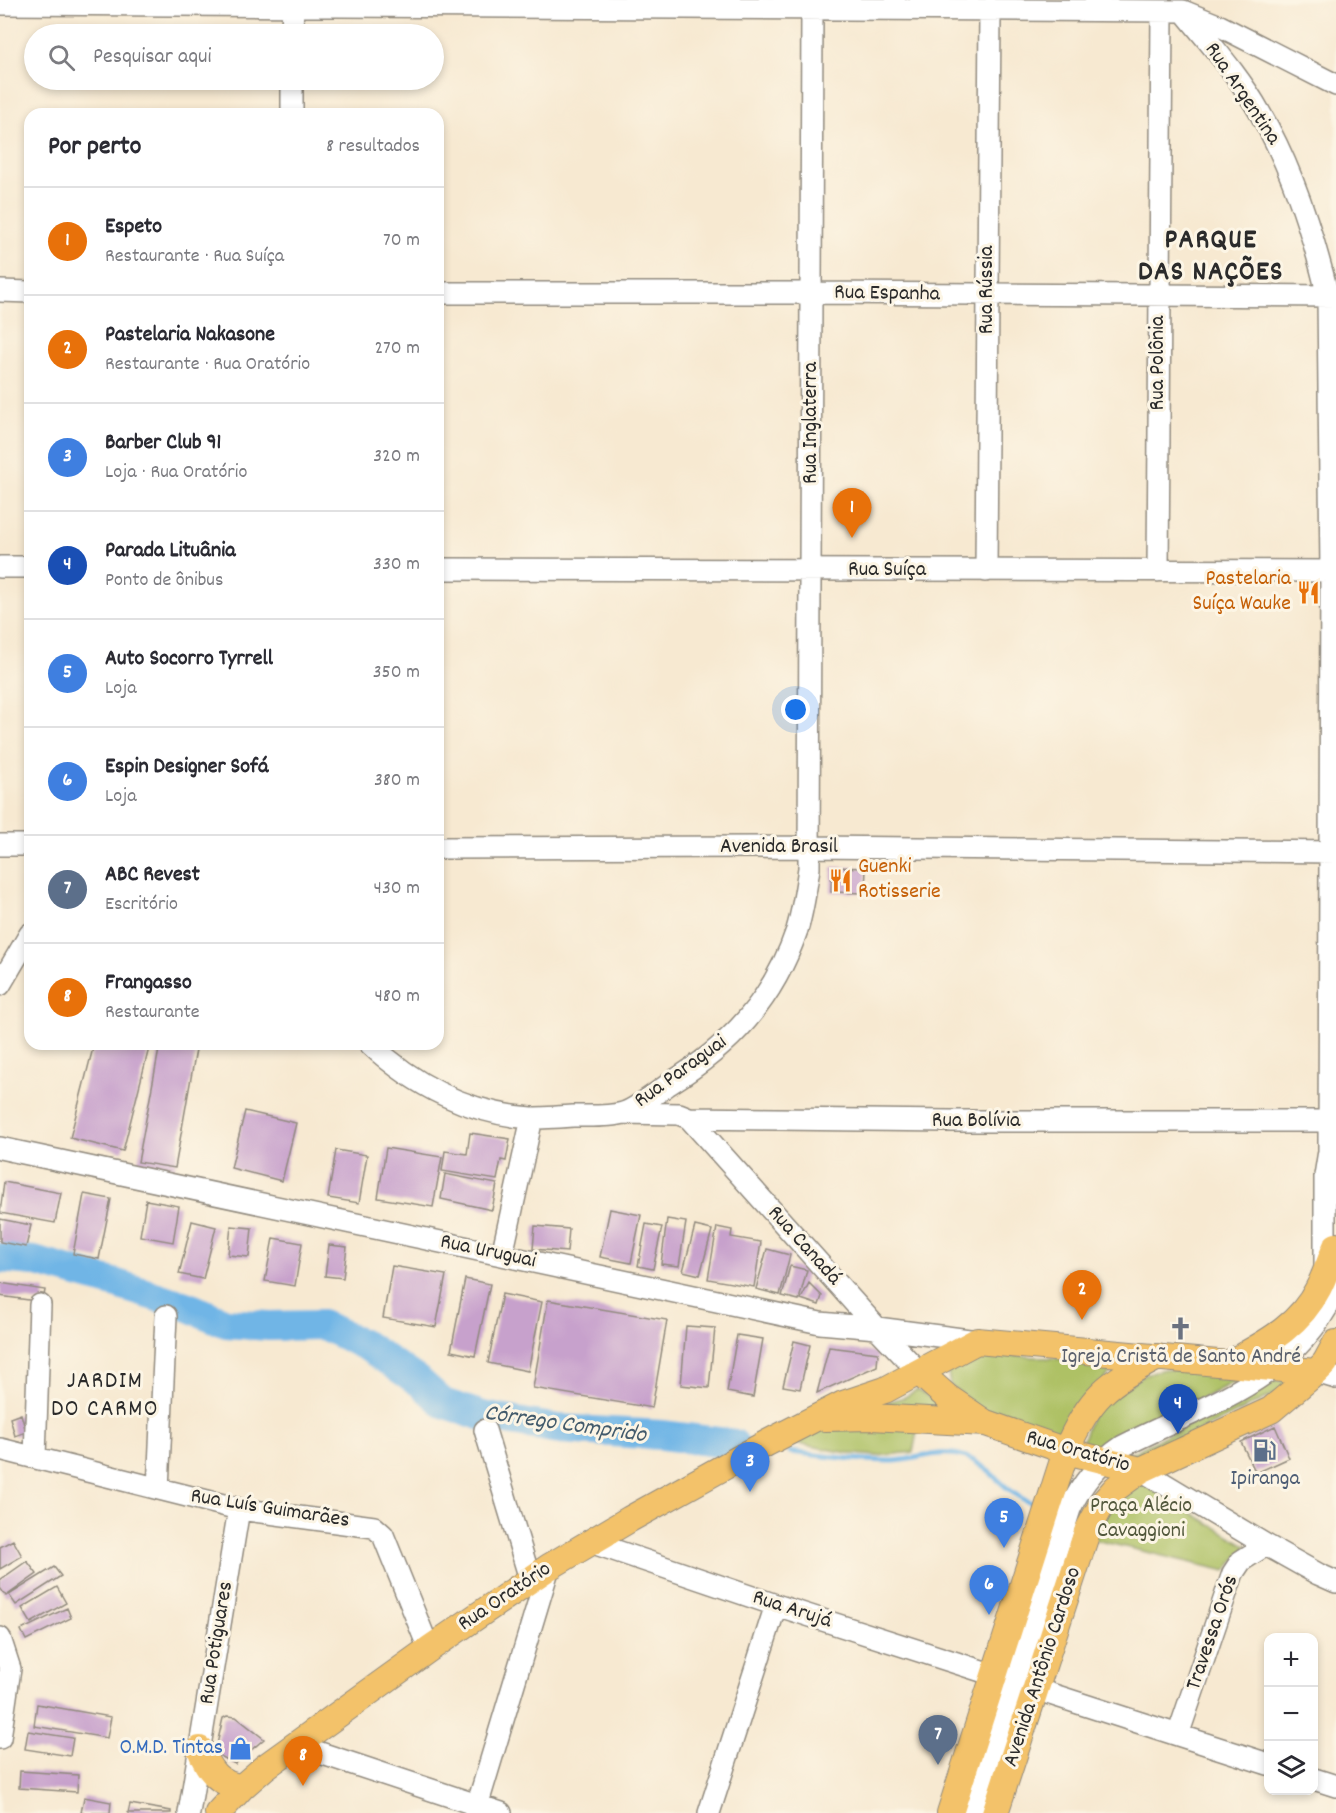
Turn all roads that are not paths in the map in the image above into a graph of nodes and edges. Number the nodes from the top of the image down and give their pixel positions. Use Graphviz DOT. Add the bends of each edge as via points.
graph roads {
  1 [pos="293,2"];
  2 [pos="0,4"];
  3 [pos="812,4"];
  4 [pos="1173,7"];
  5 [pos="990,9"];
  6 [pos="292,24"];
  7 [pos="1336,85"];
  8 [pos="292,90"];
  9 [pos="292,108"];
  10 [pos="0,291"];
  11 [pos="24,292"];
  12 [pos="444,293"];
  13 [pos="812,293"];
  14 [pos="987,296"];
  15 [pos="1158,296"];
  16 [pos="1332,297"];
  17 [pos="0,567"];
  18 [pos="24,567"];
  19 [pos="444,569"];
  20 [pos="810,570"];
  21 [pos="986,570"];
  22 [pos="1158,571"];
  23 [pos="1333,571"];
  24 [pos="0,845"];
  25 [pos="24,845"];
  26 [pos="809,847"];
  27 [pos="444,848"];
  28 [pos="1333,852"];
  29 [pos="24,944"];
  30 [pos="0,985"];
  31 [pos="376,1050"];
  32 [pos="623,1113"];
  33 [pos="532,1118"];
  34 [pos="689,1118"];
  35 [pos="1329,1121"];
  36 [pos="0,1148"];
  37 [pos="1336,1246"];
  38 [pos="502,1255"];
  39 [pos="1331,1280"];
  40 [pos="40,1305"];
  41 [pos="166,1316"];
  42 [pos="877,1328"];
  43 [pos="977,1341"];
  44 [pos="1336,1343"];
  45 [pos="1158,1357"];
  46 [pos="943,1359"];
  47 [pos="1230,1363"];
  48 [pos="1275,1368"];
  49 [pos="920,1373"];
  50 [pos="1326,1375"];
  51 [pos="947,1397"];
  52 [pos="816,1418"];
  53 [pos="986,1422"];
  54 [pos="485,1430"];
  55 [pos="0,1449"];
  56 [pos="1066,1451"];
  57 [pos="34,1457"];
  58 [pos="1104,1461"];
  59 [pos="1141,1470"];
  60 [pos="158,1490"];
  61 [pos="239,1509"];
  62 [pos="590,1542"];
  63 [pos="1266,1545"];
  64 [pos="540,1573"];
  65 [pos="1336,1582"];
  66 [pos="776,1605"];
  67 [pos="0,1638"];
  68 [pos="429,1649"];
  69 [pos="994,1675"];
  70 [pos="1035,1689"];
  71 [pos="1178,1735"];
  72 [pos="0,1738"];
  73 [pos="296,1745"];
  74 [pos="200,1749"];
  75 [pos="1264,1762"];
  76 [pos="1318,1780"];
  77 [pos="1336,1786"];
  78 [pos="242,1787"];
  79 [pos="476,1809"];
  80 [pos="189,1813"];
  81 [pos="218,1813"];
  82 [pos="501,1813"];
  83 [pos="709,1813"];
  84 [pos="950,1813"];
  85 [pos="973,1813"];
  86 [pos="995,1813"];
  1 -- 2 [label="street"];
  1 -- 3 [label="street"];
  1 -- 6 [label="street"];
  3 -- 5 [label="street"];
  3 -- 13 [label="street, Rua Inglaterra"];
  4 -- 5 [label="street"];
  4 -- 7 [label="street" via="1220,26"];
  4 -- 15 [label="street, Rua Polônia"];
  4 -- 16 [label="street, Rua Argentina" via="1235,75 1260,112 1285,159"];
  5 -- 14 [label="street, Rua Rússia"];
  8 -- 9 [label="street"];
  10 -- 11 [label="street"];
  12 -- 13 [label="street, Rua Espanha"];
  13 -- 14 [label="street, Rua Espanha"];
  13 -- 20 [label="street, Rua Inglaterra"];
  14 -- 15 [label="street, Rua Espanha"];
  14 -- 21 [label="street, Rua Rússia"];
  15 -- 16 [label="street, Rua Espanha"];
  15 -- 22 [label="street, Rua Polônia"];
  16 -- 23 [label="street, Rua Argentina"];
  17 -- 18 [label="street"];
  19 -- 20 [label="street, Rua Suíça"];
  20 -- 21 [label="street, Rua Suíça"];
  20 -- 26 [label="street, Rua Inglaterra"];
  21 -- 22 [label="street, Rua Suíça"];
  22 -- 23 [label="street, Rua Suíça"];
  23 -- 28 [label="street, Rua Argentina"];
  24 -- 25 [label="street"];
  26 -- 27 [label="street, Avenida Brasil"];
  26 -- 28 [label="street, Avenida Brasil"];
  26 -- 32 [label="street, Rua Paraguai" via="797,930 767,992 720,1048"];
  28 -- 35 [label="street, Rua Argentina"];
  29 -- 30 [label="street"];
  31 -- 33 [label="street, Rua Paraguai" via="438,1094 493,1112"];
  32 -- 33 [label="street, Rua Paraguai"];
  32 -- 34 [label="street, Rua Bolívia" via="679,1114"];
  33 -- 38 [label="street"];
  34 -- 35 [label="street, Rua Bolívia"];
  34 -- 42 [label="street, Rua Canadá"];
  35 -- 39 [label="street, Rua Argentina" via="1325,1176"];
  36 -- 38 [label="street, Rua Uruguai"];
  37 -- 39 [label="main road"];
  38 -- 42 [label="street, Rua Uruguai" via="820,1323"];
  39 -- 47 [label="main road" via="1317,1290 1296,1320 1270,1341"];
  39 -- 48 [label="street" via="1322,1316"];
  40 -- 57 [label="street"];
  41 -- 60 [label="street"];
  42 -- 43 [label="street, Rua Uruguai"];
  42 -- 49 [label="street, Rua Canadá"];
  43 -- 45 [label="main road"];
  43 -- 46 [label="main road, Rua Oratório"];
  44 -- 50 [label="main road, Rua Oratório" via="1325,1363"];
  45 -- 47 [label="main road"];
  45 -- 56 [label="main road, Avenida Antônio Cardoso" via="1105,1388 1087,1410"];
  46 -- 49 [label="main road, Rua Oratório"];
  46 -- 51 [label="main road"];
  47 -- 48 [label="main road"];
  48 -- 50 [label="main road"];
  48 -- 58 [label="street" via="1234,1394 1138,1439"];
  49 -- 51 [label="main road"];
  49 -- 52 [label="main road, Rua Oratório"];
  50 -- 59 [label="main road, Rua Oratório" via="1271,1410"];
  51 -- 53 [label="main road"];
  52 -- 53 [label="main road, Rua Oratório"];
  52 -- 62 [label="main road, Rua Oratório"];
  53 -- 56 [label="main road, Rua Oratório"];
  54 -- 64 [label="street"];
  55 -- 57 [label="street, Rua Luís Guimarães"];
  56 -- 58 [label="main road, Rua Oratório"];
  56 -- 69 [label="main road, Avenida Antônio Cardoso"];
  57 -- 60 [label="street, Rua Luís Guimarães"];
  58 -- 59 [label="main road, Rua Oratório"];
  58 -- 85 [label="street" via="1089,1476 1070,1509"];
  59 -- 63 [label="street"];
  59 -- 70 [label="main road, Avenida Antônio Cardoso" via="1116,1488 1094,1517"];
  60 -- 61 [label="street, Rua Luís Guimarães"];
  61 -- 68 [label="street, Rua Luís Guimarães" via="378,1529"];
  61 -- 74 [label="street, Rua Potiguares"];
  62 -- 64 [label="main road, Rua Oratório"];
  62 -- 66 [label="street, Rua Arujá"];
  63 -- 65 [label="street"];
  63 -- 71 [label="street, Travessa Orós" via="1241,1561 1233,1573"];
  64 -- 68 [label="main road, Rua Oratório"];
  64 -- 79 [label="street"];
  66 -- 69 [label="street, Rua Arujá"];
  66 -- 83 [label="street"];
  67 -- 72 [label="street" via="10,1669"];
  68 -- 73 [label="main road, Rua Oratório"];
  69 -- 84 [label="main road, Avenida Antônio Cardoso"];
  70 -- 71 [label="street"];
  70 -- 86 [label="main road, Avenida Antônio Cardoso"];
  71 -- 75 [label="street"];
  73 -- 78 [label="main road, Rua Oratório"];
  73 -- 79 [label="street"];
  74 -- 78 [label="main road" via="211,1773 227,1784"];
  74 -- 80 [label="street, Rua Potiguares"];
  76 -- 77 [label="street"];
  78 -- 81 [label="main road, Rua Oratório"];
  79 -- 82 [label="street"];
}
